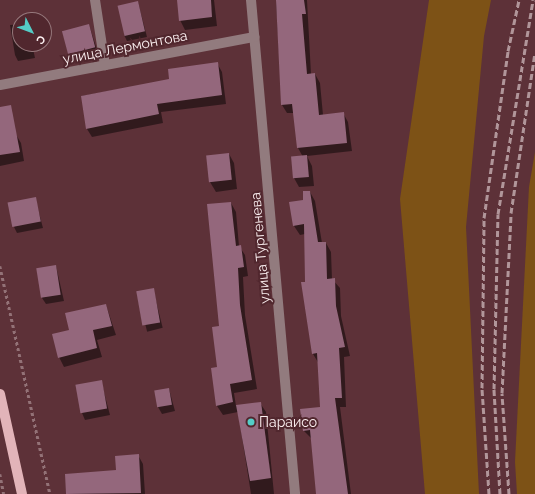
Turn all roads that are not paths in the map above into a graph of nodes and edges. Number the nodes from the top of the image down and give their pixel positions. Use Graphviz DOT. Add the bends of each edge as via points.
graph roads {
  1 [pos="95,0"];
  2 [pos="251,0"];
  3 [pos="255,37"];
  4 [pos="105,65"];
  5 [pos="0,85"];
  6 [pos="0,394"];
  7 [pos="22,494"];
  8 [pos="295,494"];
  1 -- 4 [label="street"];
  2 -- 3 [label="street, улица Тургенева"];
  3 -- 4 [label="street, улица Лермонтова"];
  3 -- 8 [label="street, улица Тургенева"];
  4 -- 5 [label="street, улица Лермонтова"];
  6 -- 7 [label="main road"];
}
